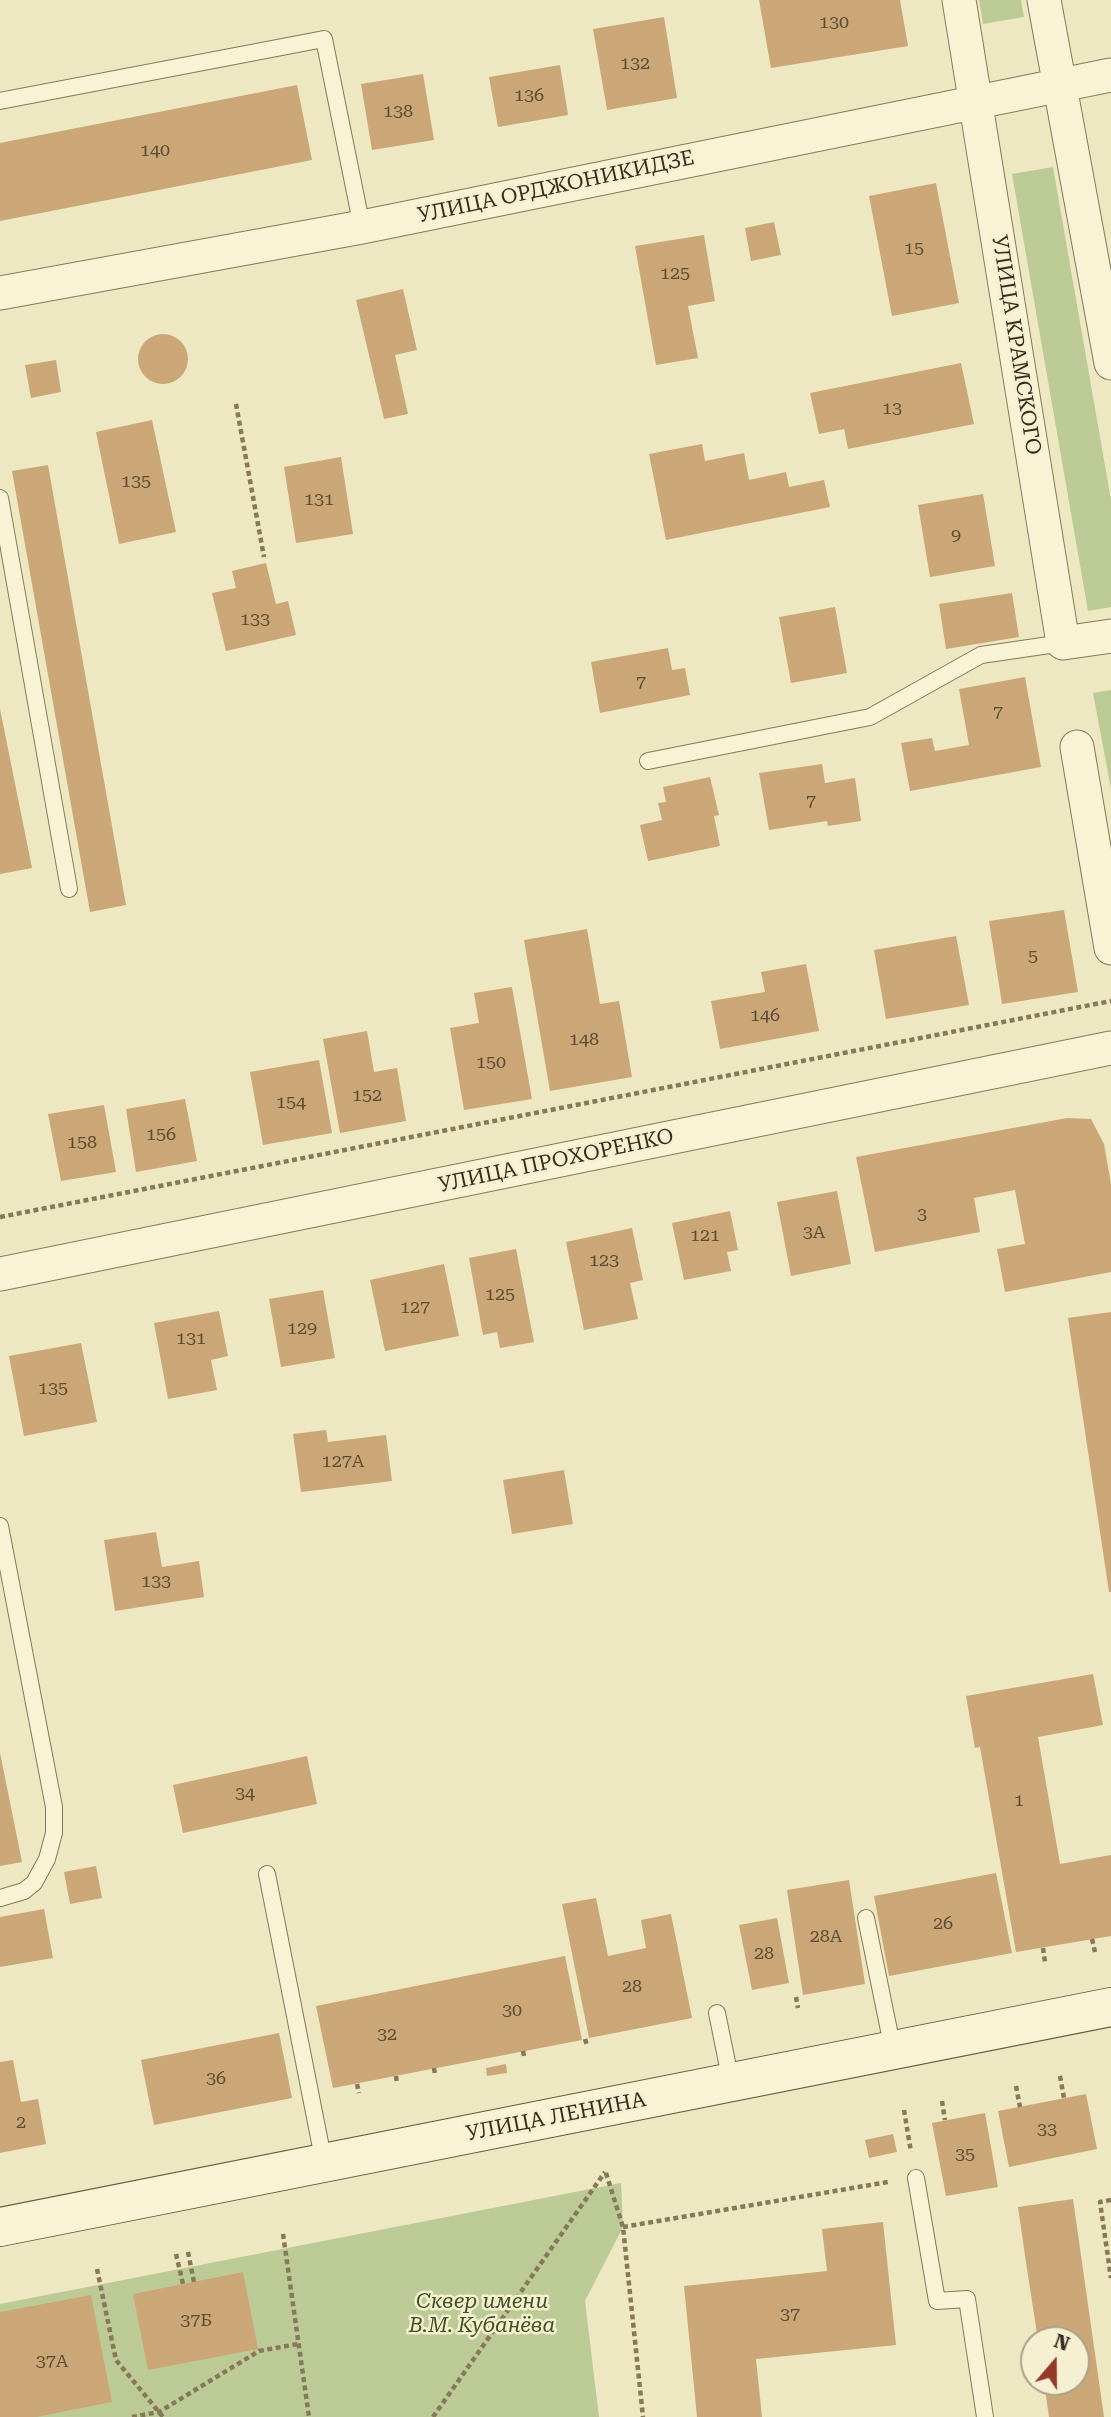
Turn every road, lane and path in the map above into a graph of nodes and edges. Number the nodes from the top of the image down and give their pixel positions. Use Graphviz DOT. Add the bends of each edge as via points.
graph roads {
  1 [pos="959,0"];
  2 [pos="1044,0"];
  3 [pos="1111,75"];
  4 [pos="1059,85"];
  5 [pos="0,101"];
  6 [pos="976,102"];
  7 [pos="362,227"];
  8 [pos="0,293"];
  9 [pos="1111,363"];
  10 [pos="236,404"];
  11 [pos="0,498"];
  12 [pos="264,557"];
  13 [pos="1111,636"];
  14 [pos="1063,643"];
  15 [pos="1076,747"];
  16 [pos="648,761"];
  17 [pos="69,889"];
  18 [pos="1111,948"];
  19 [pos="1111,1001"];
  20 [pos="1111,1048"];
  21 [pos="0,1217"];
  22 [pos="0,1274"];
  23 [pos="0,1526"];
  24 [pos="267,1874"];
  25 [pos="0,1898"];
  26 [pos="866,1918"];
  27 [pos="1092,1939"];
  28 [pos="1043,1948"];
  29 [pos="1095,1952"];
  30 [pos="1045,1962"];
  31 [pos="796,1997"];
  32 [pos="1111,2007"];
  33 [pos="798,2008"];
  34 [pos="717,2013"];
  35 [pos="893,2050"];
  36 [pos="434,2068"];
  37 [pos="435,2075"];
  38 [pos="396,2076"];
  39 [pos="1060,2077"];
  40 [pos="731,2082"];
  41 [pos="357,2084"];
  42 [pos="397,2084"];
  43 [pos="1016,2086"];
  44 [pos="359,2093"];
  45 [pos="1064,2098"];
  46 [pos="942,2101"];
  47 [pos="1020,2107"];
  48 [pos="904,2109"];
  49 [pos="945,2120"];
  50 [pos="324,2163"];
  51 [pos="916,2178"];
  52 [pos="1111,2200"];
  53 [pos="0,2227"];
  54 [pos="623,2227"];
  55 [pos="283,2234"];
  56 [pos="188,2252"];
  57 [pos="176,2254"];
  58 [pos="97,2269"];
  59 [pos="1111,2278"];
  60 [pos="194,2282"];
  61 [pos="183,2284"];
  62 [pos="299,2343"];
  63 [pos="159,2412"];
  64 [pos="132,2417"];
  65 [pos="163,2417"];
  66 [pos="309,2417"];
  67 [pos="433,2417"];
  68 [pos="643,2417"];
  69 [pos="985,2417"];
  1 -- 6 [label="street, УЛИЦА КРАМСКОГО"];
  2 -- 4 [label="street"];
  3 -- 4 [label="street, УЛИЦА ОРДЖОНИКИДЗЕ"];
  4 -- 6 [label="street, УЛИЦА ОРДЖОНИКИДЗЕ"];
  4 -- 9 [label="street"];
  5 -- 7 [label="lane" via="324,39"];
  6 -- 7 [label="street, УЛИЦА ОРДЖОНИКИДЗЕ"];
  6 -- 14 [label="street, УЛИЦА КРАМСКОГО"];
  7 -- 8 [label="street, УЛИЦА ОРДЖОНИКИДЗЕ"];
  10 -- 12 [label="path"];
  11 -- 17 [label="lane"];
  13 -- 14 [label="street"];
  14 -- 16 [label="lane" via="981,655 870,717"];
  15 -- 18 [label="street"];
  19 -- 21 [label="path"];
  20 -- 22 [label="street, УЛИЦА ПРОХОРЕНКО"];
  23 -- 25 [label="lane" via="54,1807 54,1833 34,1882 24,1891"];
  24 -- 50 [label="lane"];
  26 -- 35 [label="lane"];
  27 -- 29 [label="path"];
  28 -- 30 [label="path"];
  31 -- 33 [label="path"];
  32 -- 35 [label="main road, УЛИЦА ЛЕНИНА"];
  34 -- 40 [label="lane"];
  35 -- 40 [label="main road, УЛИЦА ЛЕНИНА"];
  36 -- 37 [label="path"];
  38 -- 42 [label="path"];
  39 -- 45 [label="path"];
  40 -- 50 [label="main road, УЛИЦА ЛЕНИНА"];
  41 -- 44 [label="path"];
  43 -- 47 [label="path"];
  46 -- 49 [label="path"];
  48 -- 51 [label="path"];
  50 -- 53 [label="main road, УЛИЦА ЛЕНИНА"];
  51 -- 54 [label="path"];
  51 -- 69 [label="lane" via="937,2301 967,2299"];
  52 -- 59 [label="path" via="1100,2202"];
  54 -- 67 [label="path" via="605,2172"];
  54 -- 68 [label="path"];
  55 -- 62 [label="path"];
  56 -- 60 [label="path"];
  57 -- 61 [label="path"];
  58 -- 63 [label="path" via="116,2360"];
  62 -- 63 [label="path" via="259,2351"];
  62 -- 66 [label="path"];
  63 -- 64 [label="path"];
  63 -- 65 [label="path"];
}
